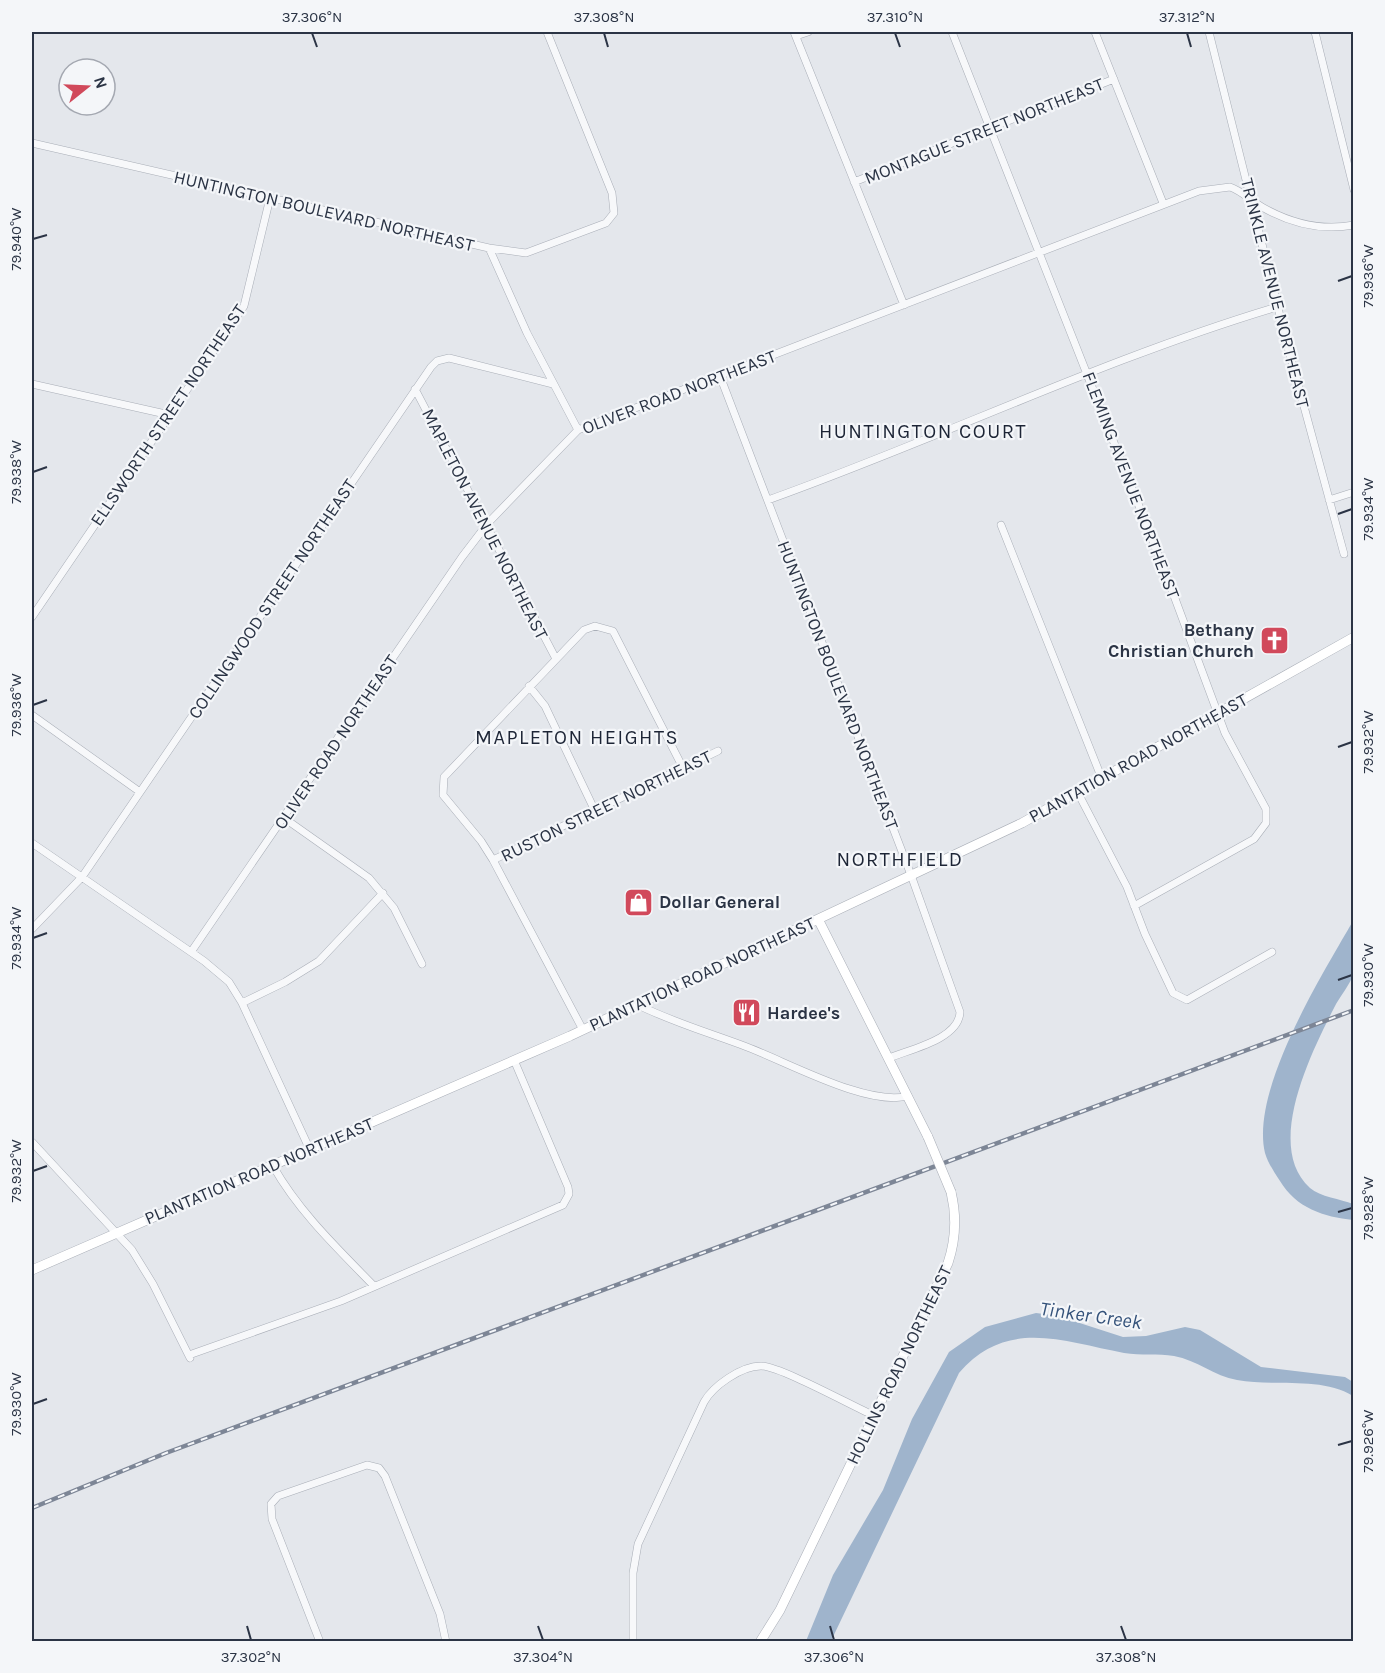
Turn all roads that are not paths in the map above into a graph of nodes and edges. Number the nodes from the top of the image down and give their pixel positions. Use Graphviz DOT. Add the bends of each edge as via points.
graph roads {
  1 [pos="547,32"];
  2 [pos="808,32"];
  3 [pos="952,32"];
  4 [pos="1095,32"];
  5 [pos="1209,32"];
  6 [pos="1316,32"];
  7 [pos="795,34"];
  8 [pos="1114,79"];
  9 [pos="991,129"];
  10 [pos="32,143"];
  11 [pos="854,182"];
  12 [pos="1353,190"];
  13 [pos="270,198"];
  14 [pos="1250,200"];
  15 [pos="1163,203"];
  16 [pos="1353,225"];
  17 [pos="489,249"];
  18 [pos="1039,251"];
  19 [pos="904,305"];
  20 [pos="1278,308"];
  21 [pos="1088,375"];
  22 [pos="720,376"];
  23 [pos="32,384"];
  24 [pos="554,384"];
  25 [pos="415,389"];
  26 [pos="170,415"];
  27 [pos="578,430"];
  28 [pos="1353,492"];
  29 [pos="768,500"];
  30 [pos="1329,500"];
  31 [pos="1001,525"];
  32 [pos="486,526"];
  33 [pos="1344,554"];
  34 [pos="32,617"];
  35 [pos="1353,637"];
  36 [pos="556,659"];
  37 [pos="529,686"];
  38 [pos="1218,713"];
  39 [pos="32,715"];
  40 [pos="718,751"];
  41 [pos="683,768"];
  42 [pos="1102,779"];
  43 [pos="140,792"];
  44 [pos="1078,792"];
  45 [pos="595,811"];
  46 [pos="284,818"];
  47 [pos="32,843"];
  48 [pos="493,860"];
  49 [pos="911,875"];
  50 [pos="82,877"];
  51 [pos="383,893"];
  52 [pos="1134,906"];
  53 [pos="818,919"];
  54 [pos="32,929"];
  55 [pos="191,951"];
  56 [pos="1272,952"];
  57 [pos="423,964"];
  58 [pos="242,1003"];
  59 [pos="636,1004"];
  60 [pos="583,1030"];
  61 [pos="889,1058"];
  62 [pos="514,1060"];
  63 [pos="908,1096"];
  64 [pos="32,1142"];
  65 [pos="310,1150"];
  66 [pos="273,1167"];
  67 [pos="116,1232"];
  68 [pos="32,1270"];
  69 [pos="374,1286"];
  70 [pos="875,1416"];
  71 [pos="320,1641"];
  72 [pos="446,1641"];
  73 [pos="633,1641"];
  74 [pos="760,1641"];
  1 -- 17 [label="street" via="612,193 614,213 606,223 526,254"];
  2 -- 7 [label="street"];
  3 -- 9 [label="street, FLEMING AVENUE NORTHEAST"];
  4 -- 8 [label="street"];
  5 -- 14 [label="street, TRINKLE AVENUE NORTHEAST"];
  6 -- 12 [label="street"];
  7 -- 11 [label="street"];
  8 -- 9 [label="street, MONTAGUE STREET NORTHEAST"];
  8 -- 15 [label="street"];
  9 -- 11 [label="street, MONTAGUE STREET NORTHEAST"];
  9 -- 18 [label="street, FLEMING AVENUE NORTHEAST"];
  10 -- 13 [label="street, HUNTINGTON BOULEVARD NORTHEAST"];
  11 -- 19 [label="street"];
  13 -- 17 [label="street, HUNTINGTON BOULEVARD NORTHEAST"];
  13 -- 26 [label="street, ELLSWORTH STREET NORTHEAST" via="244,306"];
  14 -- 15 [label="street, OLIVER ROAD NORTHEAST" via="1225,186"];
  14 -- 16 [label="street, OLIVER ROAD NORTHEAST" via="1304,224"];
  14 -- 20 [label="street, TRINKLE AVENUE NORTHEAST"];
  15 -- 18 [label="street, OLIVER ROAD NORTHEAST"];
  17 -- 24 [label="street, HUNTINGTON BOULEVARD NORTHEAST"];
  18 -- 19 [label="street, OLIVER ROAD NORTHEAST"];
  18 -- 21 [label="street, FLEMING AVENUE NORTHEAST"];
  19 -- 22 [label="street, OLIVER ROAD NORTHEAST"];
  20 -- 21 [label="street" via="1222,324"];
  20 -- 30 [label="street, TRINKLE AVENUE NORTHEAST"];
  21 -- 29 [label="street"];
  21 -- 38 [label="street, FLEMING AVENUE NORTHEAST"];
  22 -- 27 [label="street, OLIVER ROAD NORTHEAST"];
  22 -- 29 [label="street, HUNTINGTON BOULEVARD NORTHEAST"];
  23 -- 26 [label="street"];
  24 -- 25 [label="street, COLLINGWOOD STREET NORTHEAST" via="449,358 431,367"];
  24 -- 27 [label="street, HUNTINGTON BOULEVARD NORTHEAST"];
  25 -- 32 [label="street, MAPLETON AVENUE NORTHEAST"];
  25 -- 43 [label="street, COLLINGWOOD STREET NORTHEAST"];
  26 -- 34 [label="street, ELLSWORTH STREET NORTHEAST"];
  27 -- 32 [label="street, OLIVER ROAD NORTHEAST"];
  28 -- 30 [label="street"];
  29 -- 49 [label="street, HUNTINGTON BOULEVARD NORTHEAST"];
  30 -- 33 [label="street, TRINKLE AVENUE NORTHEAST"];
  31 -- 42 [label="street"];
  32 -- 36 [label="street, MAPLETON AVENUE NORTHEAST"];
  32 -- 46 [label="street, OLIVER ROAD NORTHEAST"];
  35 -- 38 [label="main road, PLANTATION ROAD NORTHEAST"];
  36 -- 37 [label="street"];
  36 -- 41 [label="street" via="584,630 601,626 613,632"];
  37 -- 45 [label="street" via="545,706"];
  37 -- 48 [label="street" via="450,768 442,783 446,801 466,821"];
  38 -- 42 [label="main road, PLANTATION ROAD NORTHEAST"];
  38 -- 52 [label="street, FLEMING AVENUE NORTHEAST" via="1266,809 1263,830 1254,839"];
  39 -- 43 [label="street"];
  40 -- 41 [label="street, RUSTON STREET NORTHEAST"];
  41 -- 45 [label="street, RUSTON STREET NORTHEAST"];
  42 -- 44 [label="main road, PLANTATION ROAD NORTHEAST"];
  43 -- 50 [label="street, COLLINGWOOD STREET NORTHEAST"];
  44 -- 49 [label="main road, PLANTATION ROAD NORTHEAST"];
  44 -- 52 [label="street"];
  45 -- 48 [label="street, RUSTON STREET NORTHEAST"];
  46 -- 51 [label="street" via="350,864"];
  46 -- 55 [label="street, OLIVER ROAD NORTHEAST"];
  47 -- 50 [label="street"];
  48 -- 60 [label="street"];
  49 -- 53 [label="main road, PLANTATION ROAD NORTHEAST"];
  49 -- 61 [label="street, HUNTINGTON BOULEVARD NORTHEAST" via="960,1019 948,1034"];
  50 -- 54 [label="street, COLLINGWOOD STREET NORTHEAST"];
  50 -- 55 [label="street"];
  51 -- 57 [label="street"];
  51 -- 58 [label="street" via="319,961"];
  52 -- 56 [label="street" via="1178,998 1187,1000"];
  53 -- 59 [label="main road, PLANTATION ROAD NORTHEAST"];
  53 -- 61 [label="main road, HOLLINS ROAD NORTHEAST"];
  55 -- 58 [label="street" via="229,982"];
  58 -- 65 [label="street"];
  59 -- 60 [label="main road, PLANTATION ROAD NORTHEAST"];
  59 -- 63 [label="street" via="670,1021 748,1047 848,1088 889,1099"];
  60 -- 62 [label="main road, PLANTATION ROAD NORTHEAST"];
  61 -- 63 [label="main road, HOLLINS ROAD NORTHEAST"];
  62 -- 65 [label="main road, PLANTATION ROAD NORTHEAST"];
  62 -- 69 [label="street" via="568,1187 567,1201 559,1208"];
  63 -- 70 [label="main road, HOLLINS ROAD NORTHEAST, bridge" via="951,1192 956,1221 954,1245"];
  64 -- 67 [label="street"];
  65 -- 66 [label="main road, PLANTATION ROAD NORTHEAST"];
  66 -- 67 [label="main road, PLANTATION ROAD NORTHEAST"];
  66 -- 69 [label="street" via="289,1192"];
  67 -- 68 [label="main road, PLANTATION ROAD NORTHEAST"];
  67 -- 69 [label="street" via="144,1269 190,1357"];
  70 -- 73 [label="street" via="762,1366 746,1370 714,1388 638,1544 633,1573"];
  70 -- 74 [label="main road, HOLLINS ROAD NORTHEAST" via="780,1610"];
  71 -- 72 [label="street" via="271,1510 274,1500 367,1465 383,1472"];
}
